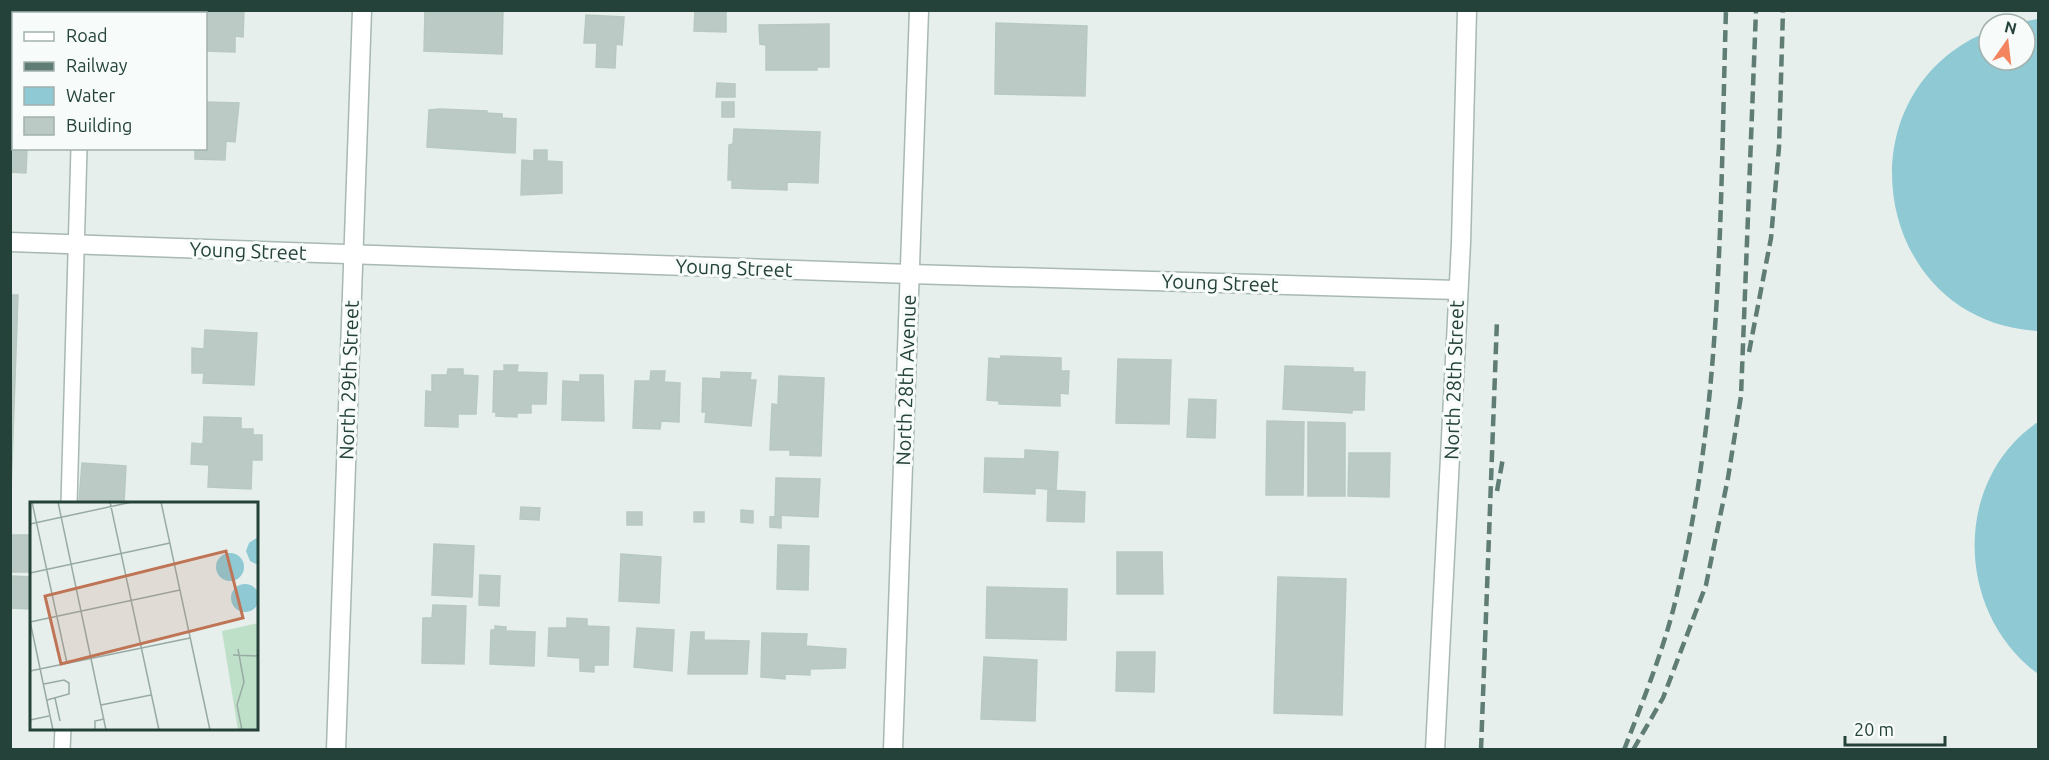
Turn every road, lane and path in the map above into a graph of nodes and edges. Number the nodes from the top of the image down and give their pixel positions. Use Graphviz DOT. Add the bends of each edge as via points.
graph roads {
  1 [pos="362,10"];
  2 [pos="919,10"];
  3 [pos="1467,10"];
  4 [pos="79,150"];
  5 [pos="10,242"];
  6 [pos="75,244"];
  7 [pos="353,254"];
  8 [pos="910,274"];
  9 [pos="1457,290"];
  10 [pos="69,502"];
  11 [pos="63,730"];
  12 [pos="62,750"];
  13 [pos="336,750"];
  14 [pos="893,750"];
  15 [pos="1435,750"];
  1 -- 7 [label="street, North 29th Street"];
  2 -- 8 [label="street, North 28th Avenue"];
  3 -- 9 [label="street, North 28th Street"];
  4 -- 6 [label="lane"];
  5 -- 6 [label="street, Young Street"];
  6 -- 7 [label="street, Young Street"];
  6 -- 10 [label="lane"];
  7 -- 8 [label="street, Young Street"];
  7 -- 13 [label="street, North 29th Street"];
  8 -- 9 [label="street, Young Street"];
  8 -- 14 [label="street, North 28th Avenue"];
  9 -- 15 [label="street, North 28th Street"];
  11 -- 12 [label="lane"];
}
